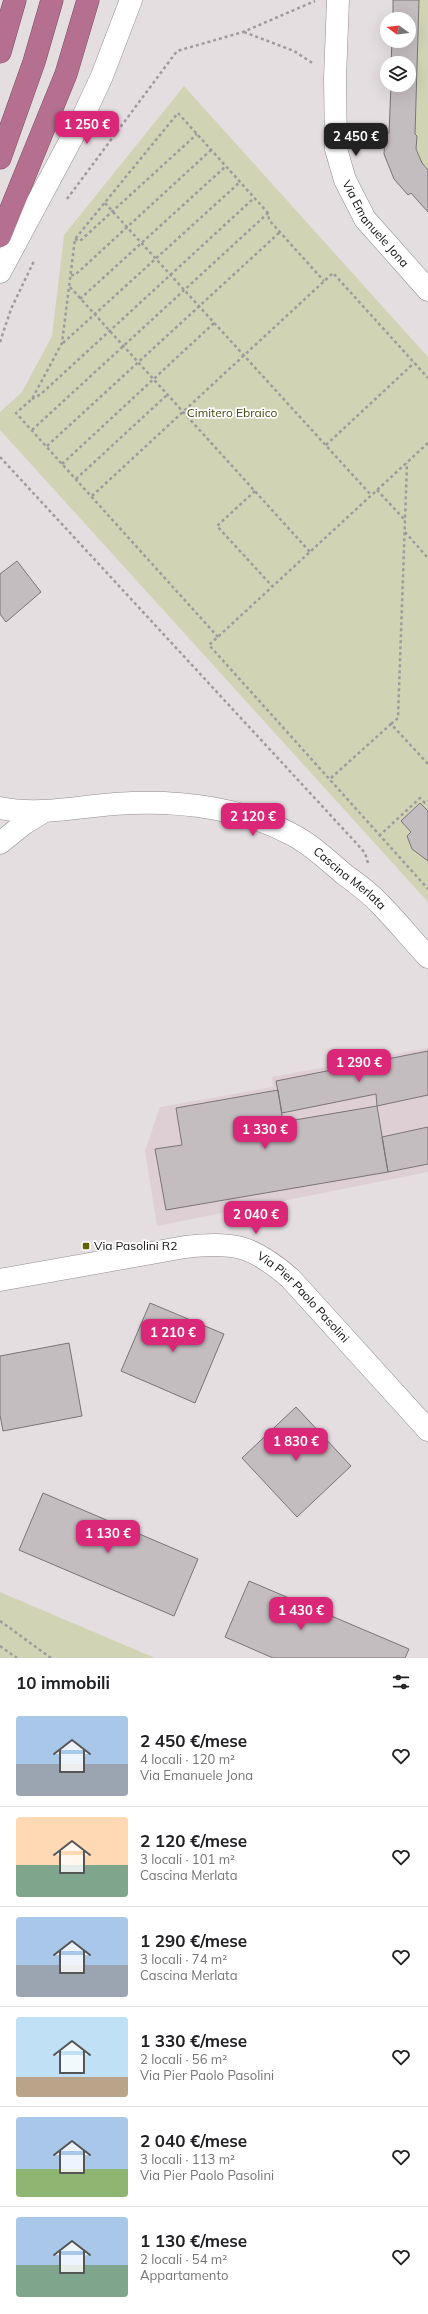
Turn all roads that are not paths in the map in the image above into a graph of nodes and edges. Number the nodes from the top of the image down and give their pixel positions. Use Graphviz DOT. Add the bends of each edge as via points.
graph roads {
  1 [pos="16,0"];
  2 [pos="52,0"];
  3 [pos="88,0"];
  4 [pos="131,0"];
  5 [pos="338,0"];
  6 [pos="0,52"];
  7 [pos="0,158"];
  8 [pos="0,236"];
  9 [pos="0,272"];
  10 [pos="428,290"];
  11 [pos="0,808"];
  12 [pos="43,812"];
  13 [pos="0,843"];
  14 [pos="428,957"];
  15 [pos="0,1280"];
  16 [pos="428,1430"];
  1 -- 6 [label="highway"];
  2 -- 7 [label="highway" via="34,62"];
  3 -- 8 [label="highway" via="66,74"];
  4 -- 9 [label="street" via="102,76 82,119"];
  5 -- 10 [label="street, Via Emanuele Jona" via="336,149 353,200 365,219"];
  11 -- 12 [label="street, Cascina Merlata" via="26,813"];
  12 -- 13 [label="street"];
  12 -- 14 [label="street, Cascina Merlata" via="98,804 168,803 238,814 268,824 315,849 379,902"];
  15 -- 16 [label="street, Via Pier Paolo Pasolini" via="185,1247 216,1243 243,1248 268,1259 290,1278"];
}
